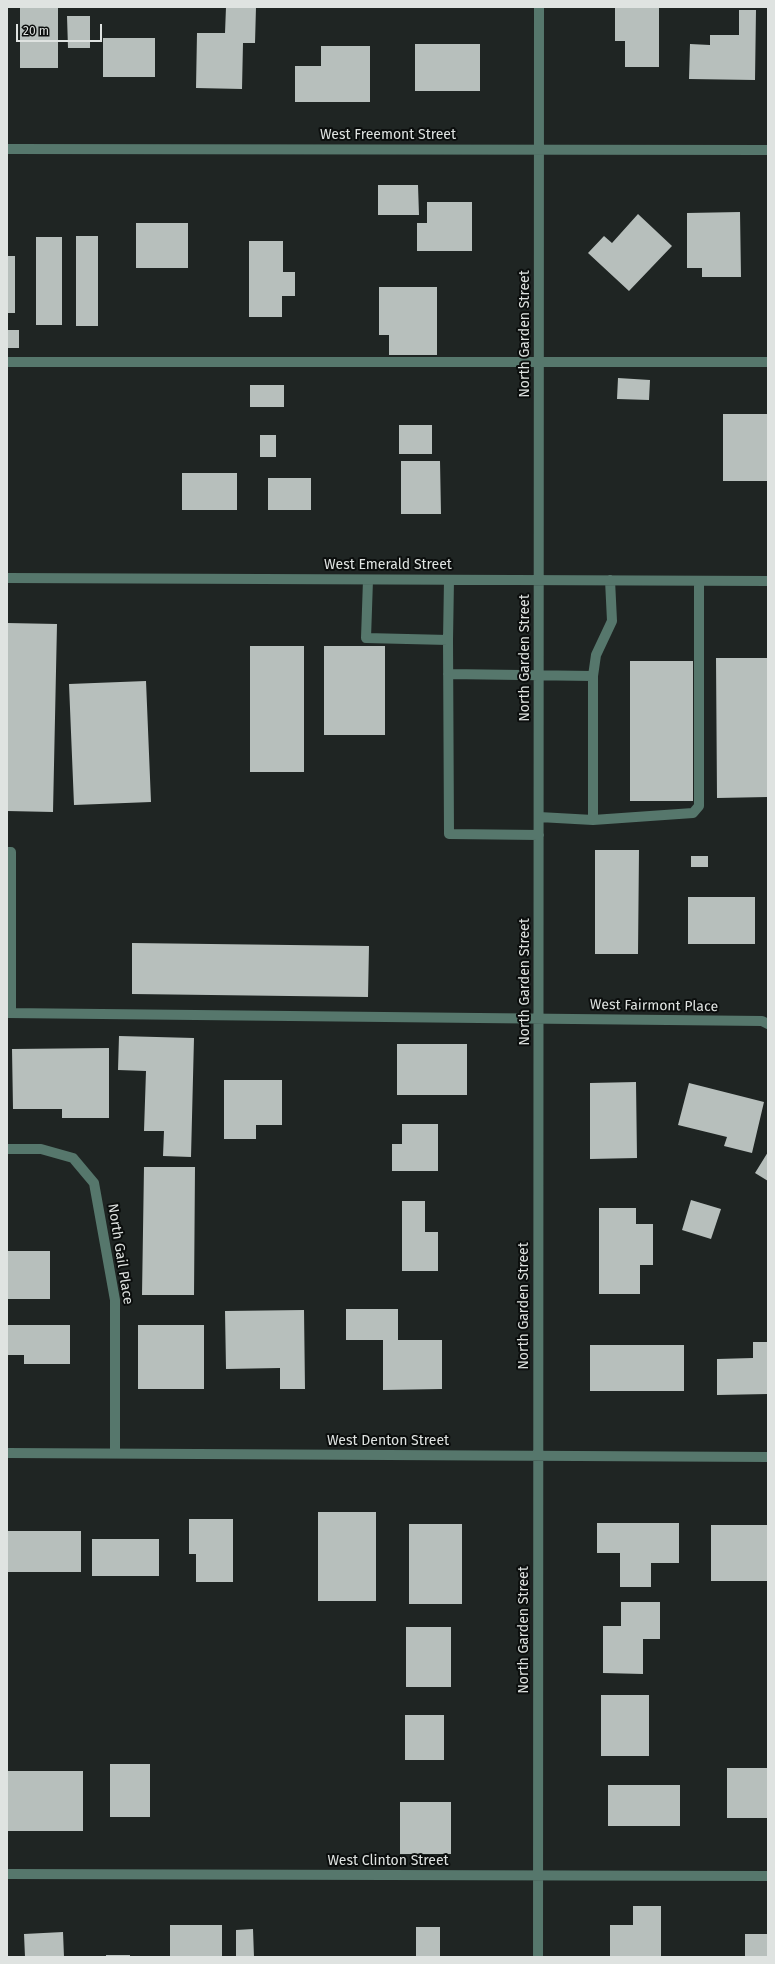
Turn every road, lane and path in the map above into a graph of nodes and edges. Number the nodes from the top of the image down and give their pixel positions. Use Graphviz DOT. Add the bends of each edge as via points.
graph roads {
  1 [pos="539,7"];
  2 [pos="7,149"];
  3 [pos="539,149"];
  4 [pos="768,150"];
  5 [pos="7,362"];
  6 [pos="539,362"];
  7 [pos="768,362"];
  8 [pos="7,578"];
  9 [pos="368,580"];
  10 [pos="449,580"];
  11 [pos="539,580"];
  12 [pos="610,580"];
  13 [pos="699,581"];
  14 [pos="768,581"];
  15 [pos="448,640"];
  16 [pos="448,674"];
  17 [pos="539,676"];
  18 [pos="593,676"];
  19 [pos="539,817"];
  20 [pos="593,820"];
  21 [pos="539,835"];
  22 [pos="7,852"];
  23 [pos="9,1014"];
  24 [pos="539,1018"];
  25 [pos="768,1024"];
  26 [pos="7,1149"];
  27 [pos="7,1453"];
  28 [pos="115,1454"];
  29 [pos="538,1456"];
  30 [pos="768,1457"];
  31 [pos="7,1874"];
  32 [pos="538,1876"];
  33 [pos="768,1876"];
  34 [pos="538,1957"];
  1 -- 3 [label="street, North Garden Street"];
  2 -- 3 [label="street, West Freemont Street"];
  3 -- 4 [label="street, West Freemont Street"];
  3 -- 6 [label="street, North Garden Street"];
  5 -- 6 [label="street"];
  6 -- 7 [label="street"];
  6 -- 11 [label="street, North Garden Street"];
  8 -- 9 [label="street, West Emerald Street"];
  9 -- 10 [label="street, West Emerald Street"];
  9 -- 15 [label="street" via="366,638"];
  10 -- 11 [label="street, West Emerald Street"];
  10 -- 15 [label="street"];
  11 -- 12 [label="street, West Emerald Street"];
  11 -- 17 [label="street, North Garden Street"];
  12 -- 13 [label="street, West Emerald Street"];
  12 -- 18 [label="street" via="612,621 596,655"];
  13 -- 14 [label="street, West Emerald Street"];
  13 -- 20 [label="street" via="699,806 694,813"];
  15 -- 16 [label="street"];
  16 -- 17 [label="street"];
  16 -- 21 [label="street" via="449,834"];
  17 -- 18 [label="street"];
  17 -- 19 [label="street, North Garden Street"];
  18 -- 20 [label="street"];
  19 -- 20 [label="street"];
  19 -- 21 [label="street, North Garden Street"];
  21 -- 24 [label="street, North Garden Street"];
  22 -- 23 [label="street" via="11,852"];
  23 -- 24 [label="street, West Fairmont Place"];
  24 -- 25 [label="street, West Fairmont Place" via="762,1021"];
  24 -- 29 [label="street, North Garden Street"];
  26 -- 28 [label="street, North Gail Place" via="41,1149 72,1158 94,1183 115,1300"];
  27 -- 28 [label="street, West Denton Street"];
  28 -- 29 [label="street, West Denton Street"];
  29 -- 30 [label="street, West Denton Street"];
  29 -- 32 [label="street, North Garden Street"];
  31 -- 32 [label="street, West Clinton Street"];
  32 -- 33 [label="street, West Clinton Street"];
  32 -- 34 [label="street, North Garden Street"];
}
